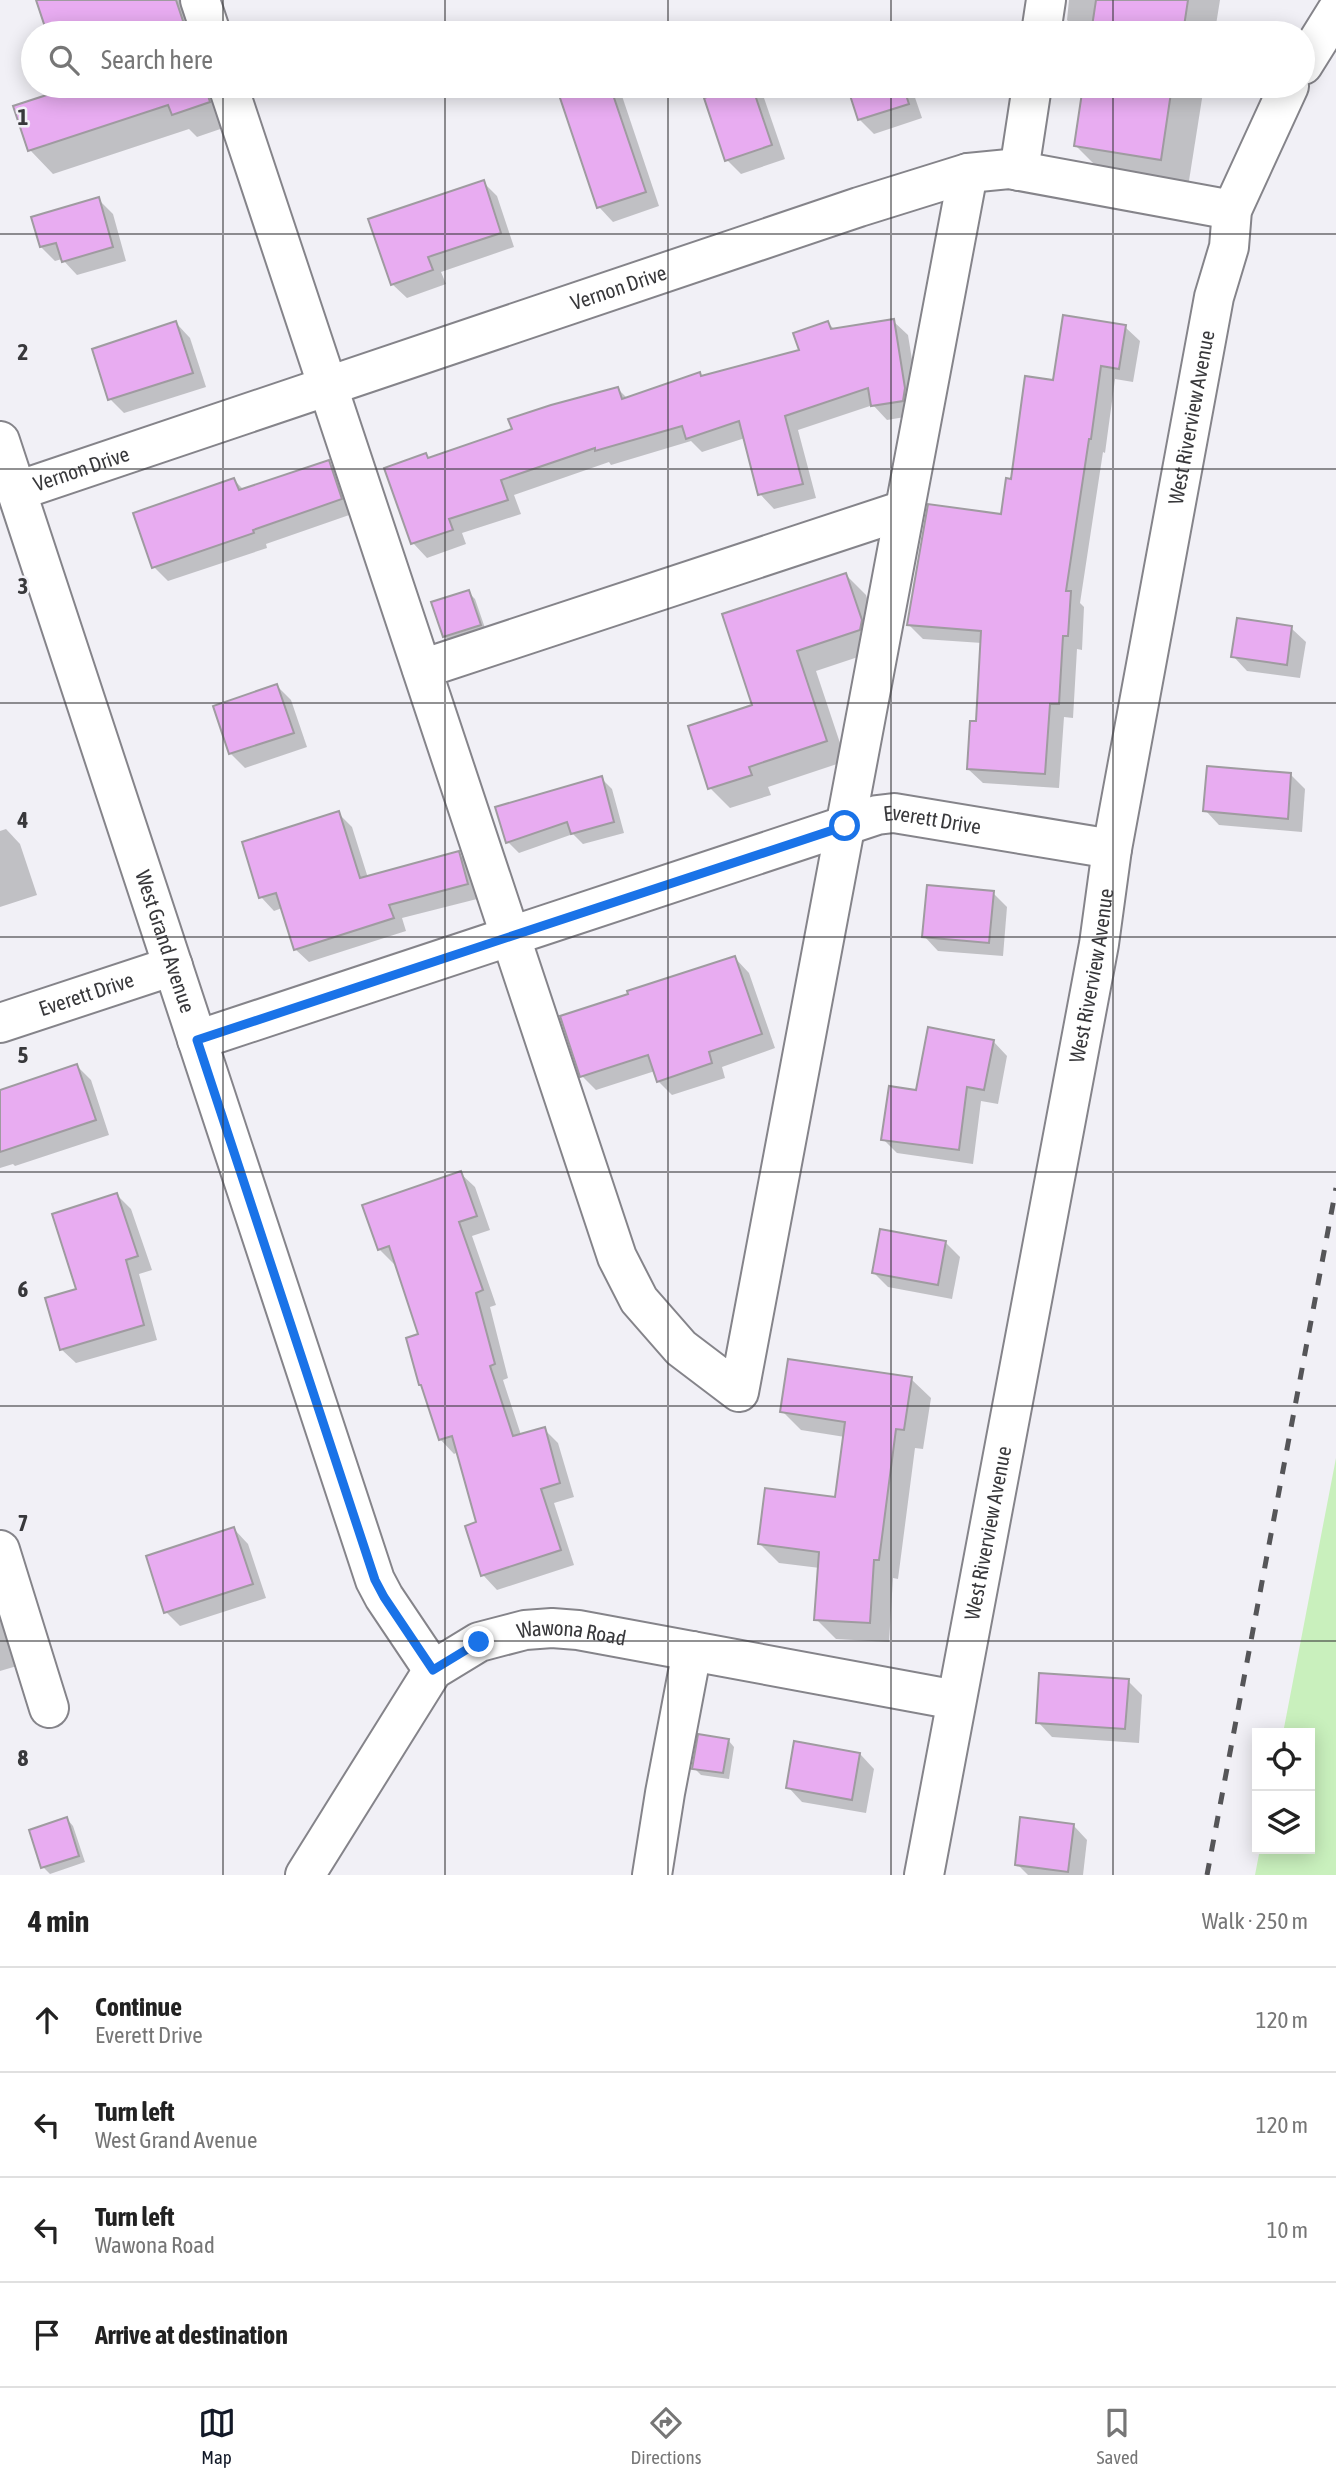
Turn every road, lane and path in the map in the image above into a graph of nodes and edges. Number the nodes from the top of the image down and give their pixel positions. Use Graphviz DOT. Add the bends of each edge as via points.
graph roads {
  1 [pos="200,0"];
  2 [pos="1046,0"];
  3 [pos="1336,12"];
  4 [pos="207,21"];
  5 [pos="1043,21"];
  6 [pos="1315,46"];
  7 [pos="232,98"];
  8 [pos="1030,98"];
  9 [pos="1283,98"];
  10 [pos="1019,171"];
  11 [pos="968,173"];
  12 [pos="1232,210"];
  13 [pos="328,386"];
  14 [pos="0,441"];
  15 [pos="17,491"];
  16 [pos="904,510"];
  17 [pos="422,669"];
  18 [pos="845,826"];
  19 [pos="1112,849"];
  20 [pos="511,937"];
  21 [pos="173,966"];
  22 [pos="0,1023"];
  23 [pos="197,1040"];
  24 [pos="0,1550"];
  25 [pos="692,1651"];
  26 [pos="433,1670"];
  27 [pos="956,1700"];
  28 [pos="49,1708"];
  29 [pos="305,1875"];
  30 [pos="652,1875"];
  31 [pos="924,1875"];
  1 -- 4 [label="street"];
  2 -- 5 [label="street"];
  3 -- 6 [label="street"];
  7 -- 13 [label="street"];
  8 -- 10 [label="street"];
  9 -- 12 [label="street, West Riverview Avenue"];
  10 -- 11 [label="street, Vernon Drive"];
  10 -- 12 [label="street, Vernon Drive"];
  11 -- 13 [label="street, Vernon Drive"];
  11 -- 16 [label="street"];
  12 -- 19 [label="street, West Riverview Avenue" via="1230,247 1214,297"];
  13 -- 15 [label="street, Vernon Drive"];
  13 -- 17 [label="street"];
  14 -- 15 [label="street, West Grand Avenue"];
  15 -- 21 [label="street, West Grand Avenue"];
  16 -- 17 [label="street"];
  16 -- 18 [label="street"];
  17 -- 20 [label="street"];
  18 -- 19 [label="street, Everett Drive" via="894,813"];
  18 -- 20 [label="street, Everett Drive"];
  18 -- 20 [label="street" via="739,1392 681,1348 639,1300 617,1257"];
  19 -- 27 [label="street, West Riverview Avenue" via="1097,958"];
  20 -- 23 [label="street, Everett Drive"];
  21 -- 22 [label="street, Everett Drive"];
  21 -- 23 [label="street, West Grand Avenue"];
  23 -- 26 [label="street, West Grand Avenue" via="375,1580"];
  24 -- 28 [label="street"];
  25 -- 26 [label="street, Wawona Road" via="579,1630 538,1629 479,1642"];
  25 -- 27 [label="street, Wawona Road"];
  25 -- 30 [label="street"];
  26 -- 29 [label="street, Wawona Road"];
  27 -- 31 [label="street, West Riverview Avenue"];
}
